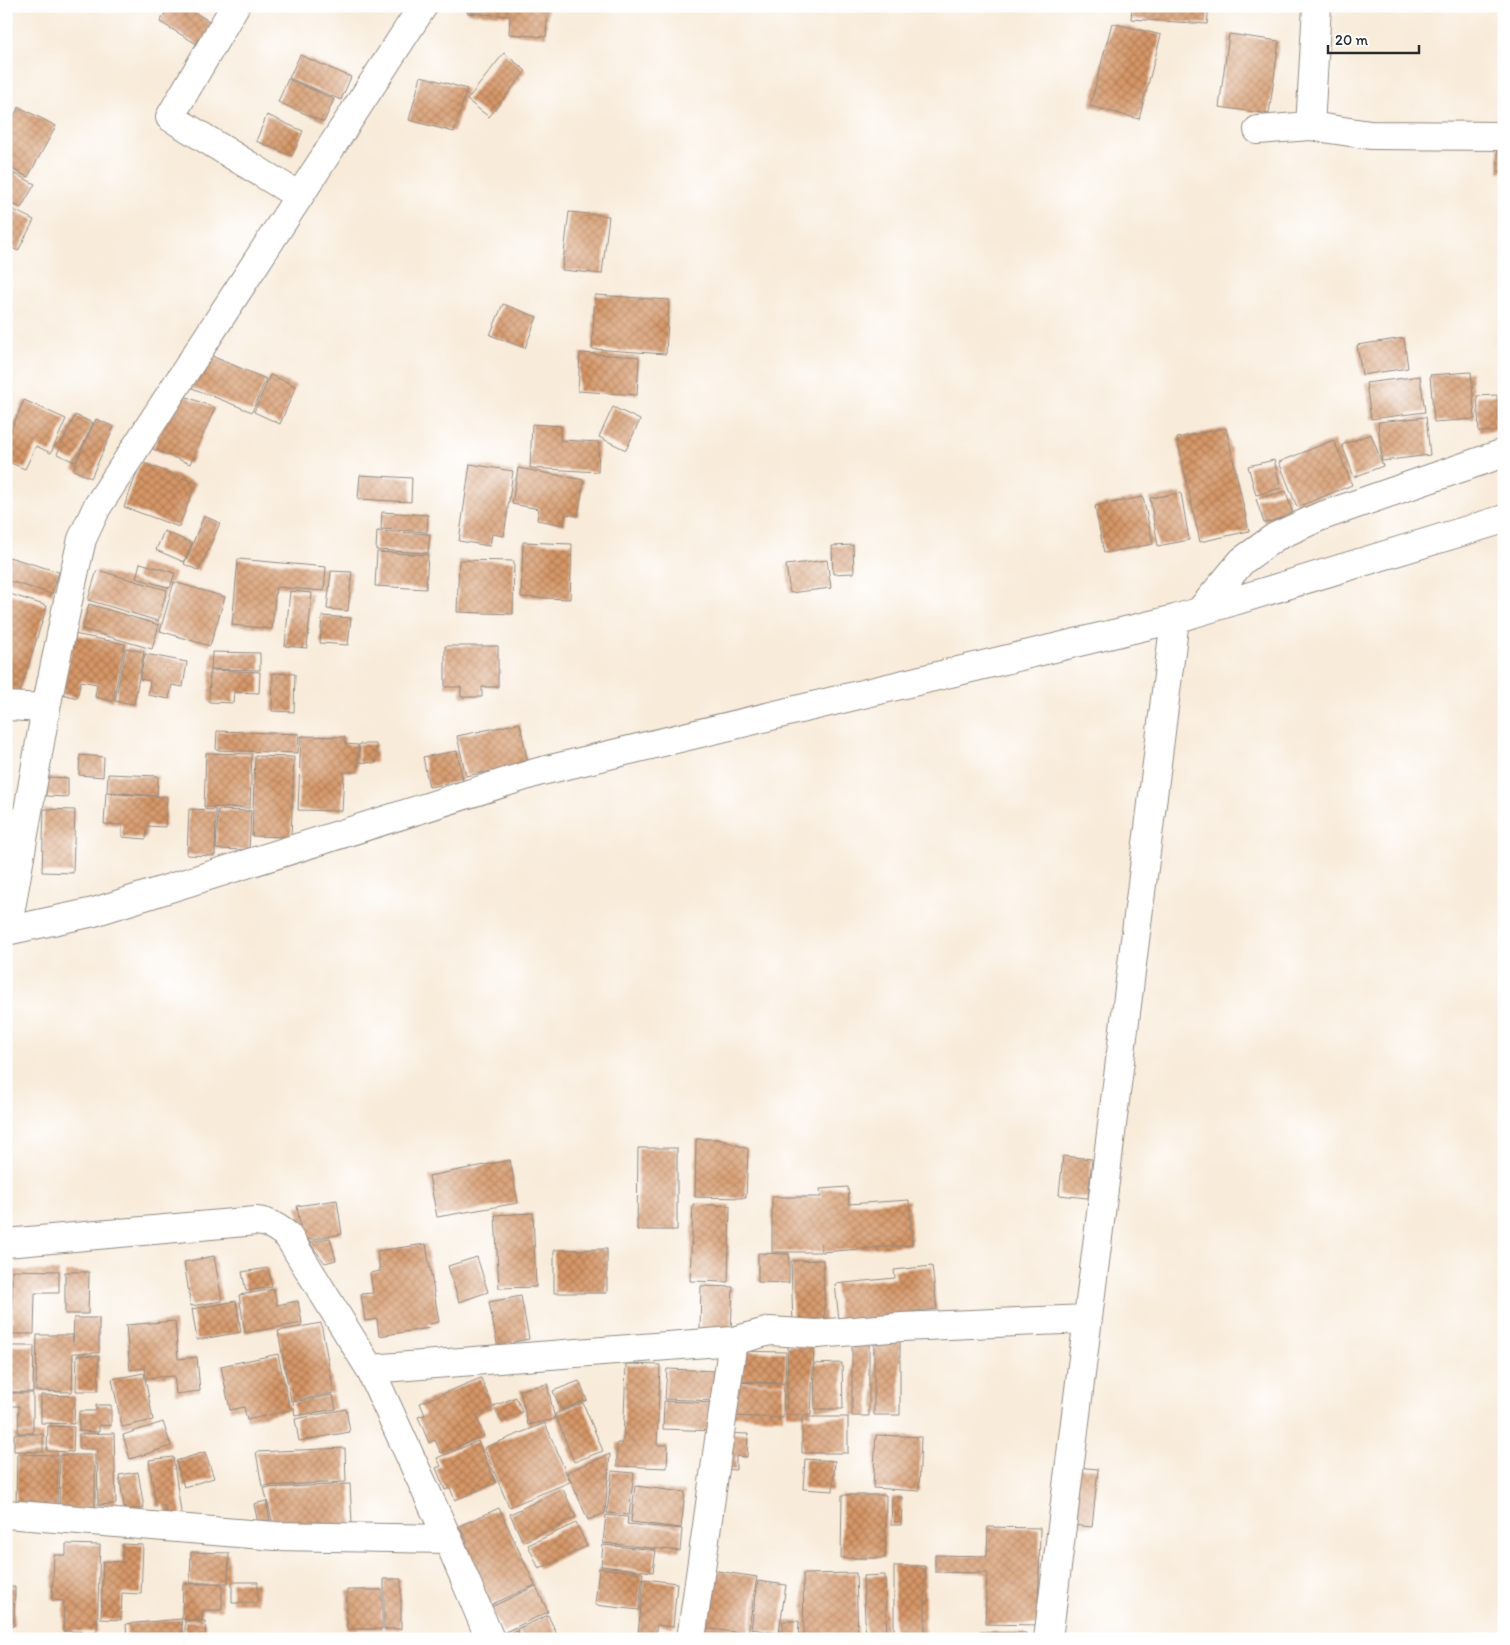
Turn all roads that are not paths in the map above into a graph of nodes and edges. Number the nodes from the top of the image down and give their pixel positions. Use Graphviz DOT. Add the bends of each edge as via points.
graph roads {
  1 [pos="235,6"];
  2 [pos="423,6"];
  3 [pos="1316,6"];
  4 [pos="1310,126"];
  5 [pos="1258,130"];
  6 [pos="1504,136"];
  7 [pos="299,196"];
  8 [pos="1504,453"];
  9 [pos="1504,519"];
  10 [pos="1200,610"];
  11 [pos="1175,619"];
  12 [pos="6,706"];
  13 [pos="46,708"];
  14 [pos="7,931"];
  15 [pos="6,1243"];
  16 [pos="1087,1319"];
  17 [pos="733,1341"];
  18 [pos="370,1369"];
  19 [pos="6,1514"];
  20 [pos="448,1539"];
  21 [pos="490,1639"];
  22 [pos="690,1639"];
  23 [pos="1048,1639"];
  1 -- 7 [label="street" via="170,117"];
  2 -- 7 [label="street"];
  3 -- 4 [label="street"];
  4 -- 5 [label="street"];
  4 -- 6 [label="street" via="1370,135"];
  7 -- 13 [label="street" via="97,507 82,539"];
  8 -- 10 [label="street" via="1320,517 1275,537 1242,561"];
  9 -- 10 [label="street"];
  10 -- 11 [label="street"];
  11 -- 14 [label="street" via="538,772 94,912"];
  11 -- 16 [label="street"];
  12 -- 13 [label="street"];
  13 -- 14 [label="street"];
  15 -- 18 [label="street" via="264,1222 288,1236"];
  16 -- 17 [label="street" via="817,1334 770,1331"];
  16 -- 23 [label="street"];
  17 -- 18 [label="street"];
  17 -- 22 [label="street"];
  18 -- 20 [label="street"];
  19 -- 20 [label="street" via="275,1536"];
  20 -- 21 [label="street"];
}
